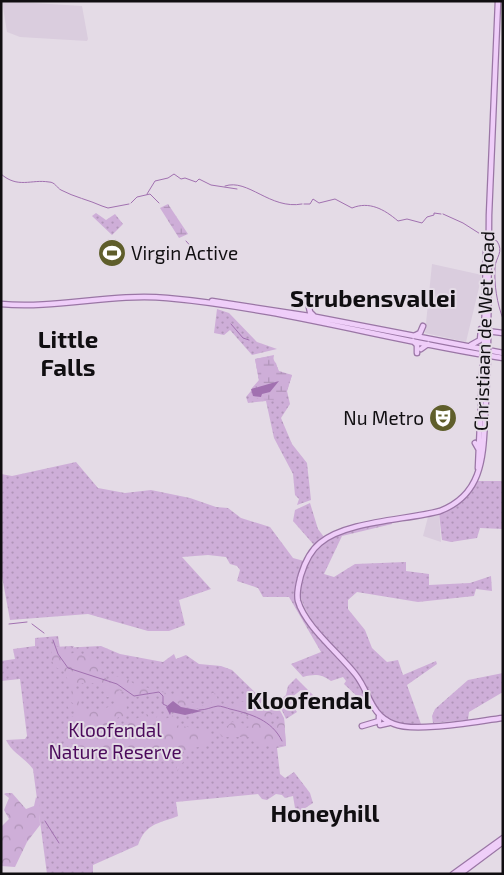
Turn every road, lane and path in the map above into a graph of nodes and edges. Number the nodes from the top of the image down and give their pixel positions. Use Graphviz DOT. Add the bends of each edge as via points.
graph roads {
  1 [pos="496,1"];
  2 [pos="485,287"];
  3 [pos="188,300"];
  4 [pos="308,303"];
  5 [pos="1,304"];
  6 [pos="316,317"];
  7 [pos="489,322"];
  8 [pos="486,330"];
  9 [pos="500,331"];
  10 [pos="489,337"];
  11 [pos="412,339"];
  12 [pos="431,342"];
  13 [pos="462,344"];
  14 [pos="486,348"];
  15 [pos="503,353"];
  16 [pos="486,357"];
  17 [pos="503,359"];
  18 [pos="487,375"];
  19 [pos="482,434"];
  20 [pos="484,450"];
  21 [pos="480,454"];
  22 [pos="475,479"];
  23 [pos="378,715"];
  24 [pos="503,718"];
  25 [pos="390,723"];
  26 [pos="380,725"];
  27 [pos="362,726"];
  28 [pos="409,727"];
  29 [pos="503,838"];
  30 [pos="503,842"];
  31 [pos="470,866"];
  32 [pos="468,872"];
  33 [pos="453,874"];
  34 [pos="460,874"];
  1 -- 2 [label="main road, Christiaan de Wet Road"];
  1 -- 7 [label="main road, Christiaan de Wet Road" via="488,214"];
  2 -- 8 [label="main road, Christiaan de Wet Road"];
  2 -- 13 [label="main road" via="480,340 473,345"];
  3 -- 5 [label="main road" via="140,297 56,304"];
  3 -- 6 [label="main road" via="234,303"];
  3 -- 11 [label="main road"];
  4 -- 6 [label="main road" via="310,312"];
  6 -- 11 [label="main road"];
  7 -- 8 [label="main road, Christiaan de Wet Road"];
  7 -- 9 [label="main road"];
  8 -- 9 [label="main road"];
  8 -- 10 [label="main road, Christiaan de Wet Road"];
  8 -- 14 [label="main road, Christiaan de Wet Road"];
  9 -- 10 [label="main road"];
  10 -- 14 [label="main road, Christiaan de Wet Road"];
  11 -- 12 [label="main road"];
  11 -- 12 [label="main road" via="419,351"];
  11 -- 12 [label="main road" via="420,334 423,327"];
  12 -- 13 [label="main road"];
  12 -- 17 [label="main road"];
  13 -- 15 [label="main road"];
  14 -- 16 [label="main road, Christiaan de Wet Road, bridge"];
  16 -- 18 [label="main road, Christiaan de Wet Road"];
  16 -- 19 [label="main road, Christiaan de Wet Road"];
  17 -- 18 [label="main road" via="491,362"];
  18 -- 19 [label="main road, Christiaan de Wet Road"];
  19 -- 20 [label="main road, Christiaan de Wet Road"];
  19 -- 20 [label="main road" via="490,443"];
  19 -- 21 [label="main road, Christiaan de Wet Road"];
  19 -- 21 [label="main road" via="475,442"];
  20 -- 22 [label="main road, Christiaan de Wet Road"];
  21 -- 22 [label="main road, Christiaan de Wet Road"];
  22 -- 23 [label="main road, Christiaan de Wet Road" via="458,501 439,510 338,532 316,546 304,564 298,596 301,608 359,678"];
  23 -- 25 [label="main road"];
  23 -- 27 [label="main road" via="376,724"];
  23 -- 28 [label="main road"];
  24 -- 28 [label="main road"];
  25 -- 26 [label="main road"];
  25 -- 28 [label="main road"];
  29 -- 33 [label="main road"];
  30 -- 31 [label="main road"];
  31 -- 32 [label="main road"];
  31 -- 34 [label="main road"];
}
